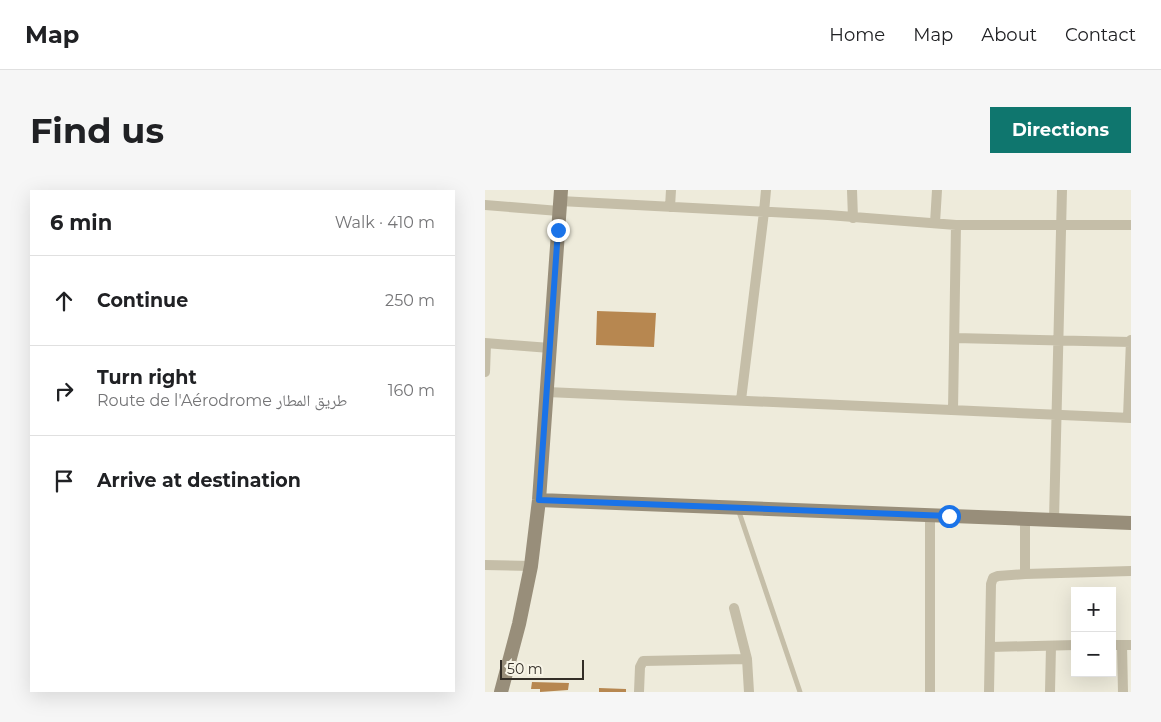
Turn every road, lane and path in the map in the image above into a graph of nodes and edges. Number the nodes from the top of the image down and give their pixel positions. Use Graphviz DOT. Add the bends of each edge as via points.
graph roads {
  1 [pos="671,190"];
  2 [pos="766,190"];
  3 [pos="852,190"];
  4 [pos="937,190"];
  5 [pos="1062,190"];
  6 [pos="560,201"];
  7 [pos="485,205"];
  8 [pos="670,207"];
  9 [pos="765,212"];
  10 [pos="853,218"];
  11 [pos="935,223"];
  12 [pos="956,225"];
  13 [pos="1061,225"];
  14 [pos="1131,226"];
  15 [pos="955,338"];
  16 [pos="1058,340"];
  17 [pos="1131,341"];
  18 [pos="486,344"];
  19 [pos="550,348"];
  20 [pos="485,372"];
  21 [pos="547,392"];
  22 [pos="741,400"];
  23 [pos="953,410"];
  24 [pos="1057,414"];
  25 [pos="1130,418"];
  26 [pos="539,500"];
  27 [pos="738,508"];
  28 [pos="930,515"];
  29 [pos="1025,519"];
  30 [pos="1055,520"];
  31 [pos="1131,523"];
  32 [pos="485,565"];
  33 [pos="531,566"];
  34 [pos="1131,571"];
  35 [pos="1025,574"];
  36 [pos="734,608"];
  37 [pos="1071,645"];
  38 [pos="1122,645"];
  39 [pos="1051,646"];
  40 [pos="991,647"];
  41 [pos="747,660"];
  42 [pos="501,692"];
  43 [pos="639,692"];
  44 [pos="749,692"];
  45 [pos="800,692"];
  46 [pos="930,692"];
  47 [pos="989,692"];
  48 [pos="1050,692"];
  49 [pos="1123,692"];
  1 -- 8 [label="street"];
  2 -- 9 [label="street"];
  3 -- 10 [label="street"];
  4 -- 11 [label="street"];
  5 -- 13 [label="street"];
  6 -- 7 [label="street"];
  6 -- 8 [label="street"];
  6 -- 19 [label="street"];
  8 -- 9 [label="street"];
  9 -- 10 [label="street"];
  9 -- 22 [label="street"];
  10 -- 11 [label="street"];
  11 -- 12 [label="street"];
  12 -- 13 [label="street"];
  12 -- 15 [label="street"];
  13 -- 14 [label="street"];
  13 -- 16 [label="street"];
  15 -- 16 [label="street"];
  15 -- 23 [label="street"];
  16 -- 17 [label="street"];
  16 -- 24 [label="street"];
  17 -- 25 [label="street"];
  18 -- 19 [label="street"];
  18 -- 20 [label="street"];
  19 -- 21 [label="street"];
  21 -- 22 [label="street"];
  21 -- 26 [label="street"];
  22 -- 23 [label="street"];
  23 -- 24 [label="street"];
  24 -- 25 [label="street"];
  24 -- 30 [label="street"];
  26 -- 27 [label="street"];
  26 -- 33 [label="street"];
  27 -- 28 [label="street"];
  27 -- 45 [label="lane"];
  28 -- 29 [label="street"];
  28 -- 46 [label="street"];
  29 -- 30 [label="street"];
  29 -- 35 [label="street"];
  30 -- 31 [label="street"];
  32 -- 33 [label="street"];
  33 -- 42 [label="street"];
  34 -- 35 [label="street"];
  35 -- 40 [label="street" via="993,578"];
  36 -- 41 [label="street"];
  37 -- 39 [label="street"];
  38 -- 49 [label="street"];
  39 -- 40 [label="street"];
  39 -- 48 [label="street"];
  40 -- 47 [label="street"];
  41 -- 43 [label="street" via="643,661"];
  41 -- 44 [label="street"];
}
